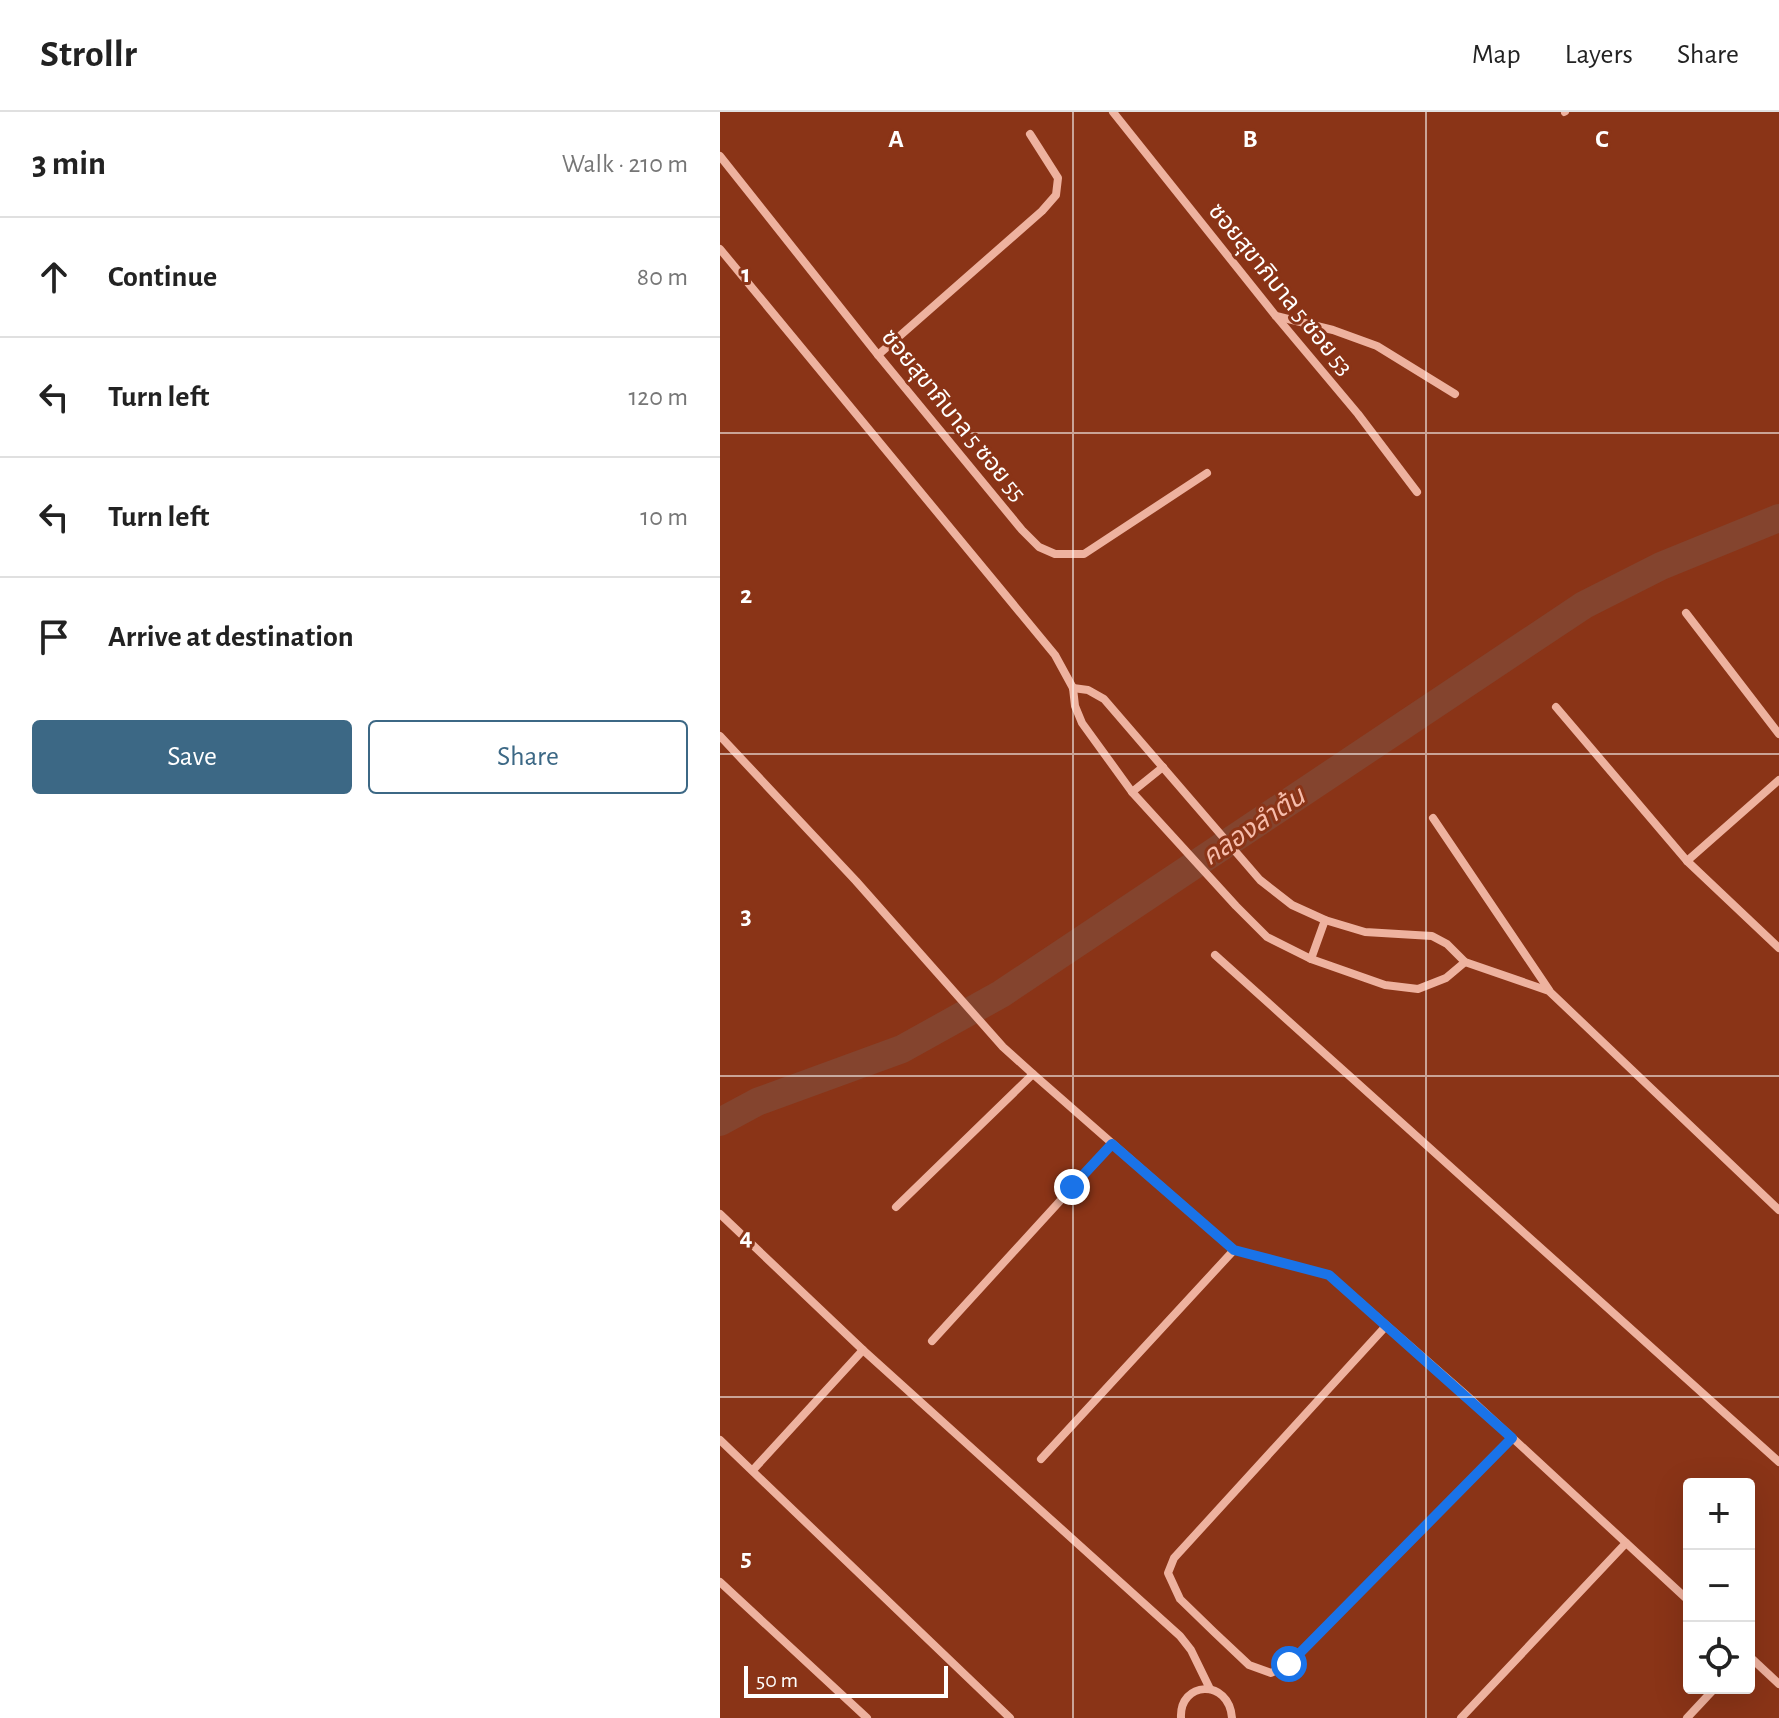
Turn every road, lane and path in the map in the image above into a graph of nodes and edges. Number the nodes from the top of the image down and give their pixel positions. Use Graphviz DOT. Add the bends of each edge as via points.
graph roads {
  1 [pos="1113,112"];
  2 [pos="1030,134"];
  3 [pos="720,156"];
  4 [pos="720,249"];
  5 [pos="1275,315"];
  6 [pos="878,355"];
  7 [pos="1455,394"];
  8 [pos="1207,473"];
  9 [pos="1417,492"];
  10 [pos="1686,613"];
  11 [pos="1073,688"];
  12 [pos="1556,707"];
  13 [pos="1779,734"];
  14 [pos="720,736"];
  15 [pos="1163,767"];
  16 [pos="1779,780"];
  17 [pos="1132,792"];
  18 [pos="1433,818"];
  19 [pos="1687,861"];
  20 [pos="1325,920"];
  21 [pos="1779,948"];
  22 [pos="1215,955"];
  23 [pos="1311,959"];
  24 [pos="1465,962"];
  25 [pos="1549,991"];
  26 [pos="1033,1074"];
  27 [pos="1112,1144"];
  28 [pos="896,1207"];
  29 [pos="1779,1210"];
  30 [pos="720,1214"];
  31 [pos="1234,1250"];
  32 [pos="1386,1326"];
  33 [pos="932,1341"];
  34 [pos="863,1350"];
  35 [pos="1512,1438"];
  36 [pos="720,1440"];
  37 [pos="1041,1459"];
  38 [pos="1778,1461"];
  39 [pos="753,1470"];
  40 [pos="1626,1543"];
  41 [pos="720,1582"];
  42 [pos="1683,1595"];
  43 [pos="1755,1662"];
  44 [pos="1779,1684"];
  45 [pos="1210,1689"];
  46 [pos="1709,1694"];
  47 [pos="867,1718"];
  48 [pos="1010,1718"];
  49 [pos="1181,1718"];
  50 [pos="1232,1718"];
  51 [pos="1461,1718"];
  52 [pos="1687,1718"];
  1 -- 5 [label="street, ซอยสุขาภิบาล 5 ซอย 53"];
  2 -- 6 [label="street" via="1058,178 1056,195"];
  3 -- 6 [label="street, ซอยสุขาภิบาล 5 ซอย 55"];
  4 -- 11 [label="street" via="1055,655"];
  5 -- 7 [label="street" via="1377,346"];
  5 -- 9 [label="street, ซอยสุขาภิบาล 5 ซอย 53"];
  6 -- 8 [label="street, ซอยสุขาภิบาล 5 ซอย 55" via="1022,530 1055,554 1084,554"];
  10 -- 13 [label="street"];
  11 -- 15 [label="street" via="1104,699"];
  11 -- 17 [label="street" via="1082,723"];
  12 -- 19 [label="street"];
  14 -- 26 [label="street"];
  15 -- 17 [label="street"];
  15 -- 20 [label="street" via="1260,880 1292,905"];
  16 -- 19 [label="street"];
  17 -- 23 [label="street" via="1267,937"];
  18 -- 25 [label="street"];
  19 -- 21 [label="street"];
  20 -- 23 [label="street"];
  20 -- 24 [label="street" via="1365,932 1432,936"];
  22 -- 38 [label="street"];
  23 -- 24 [label="street" via="1385,985 1418,989 1446,978"];
  24 -- 25 [label="street"];
  25 -- 29 [label="street"];
  26 -- 27 [label="street"];
  26 -- 28 [label="street"];
  27 -- 31 [label="street"];
  27 -- 33 [label="street"];
  30 -- 34 [label="street"];
  31 -- 32 [label="street" via="1329,1275"];
  31 -- 37 [label="street"];
  32 -- 35 [label="street"];
  32 -- 35 [label="street" via="1174,1558 1168,1573 1180,1599 1249,1665 1271,1673 1289,1664"];
  34 -- 39 [label="street"];
  34 -- 45 [label="street" via="1180,1636"];
  35 -- 40 [label="street"];
  36 -- 39 [label="street"];
  39 -- 48 [label="street"];
  40 -- 42 [label="street"];
  40 -- 51 [label="street"];
  41 -- 47 [label="street"];
  43 -- 44 [label="street"];
  45 -- 49 [label="street" via="1190,1694"];
  45 -- 50 [label="street" via="1227,1699"];
  46 -- 52 [label="street"];
}
